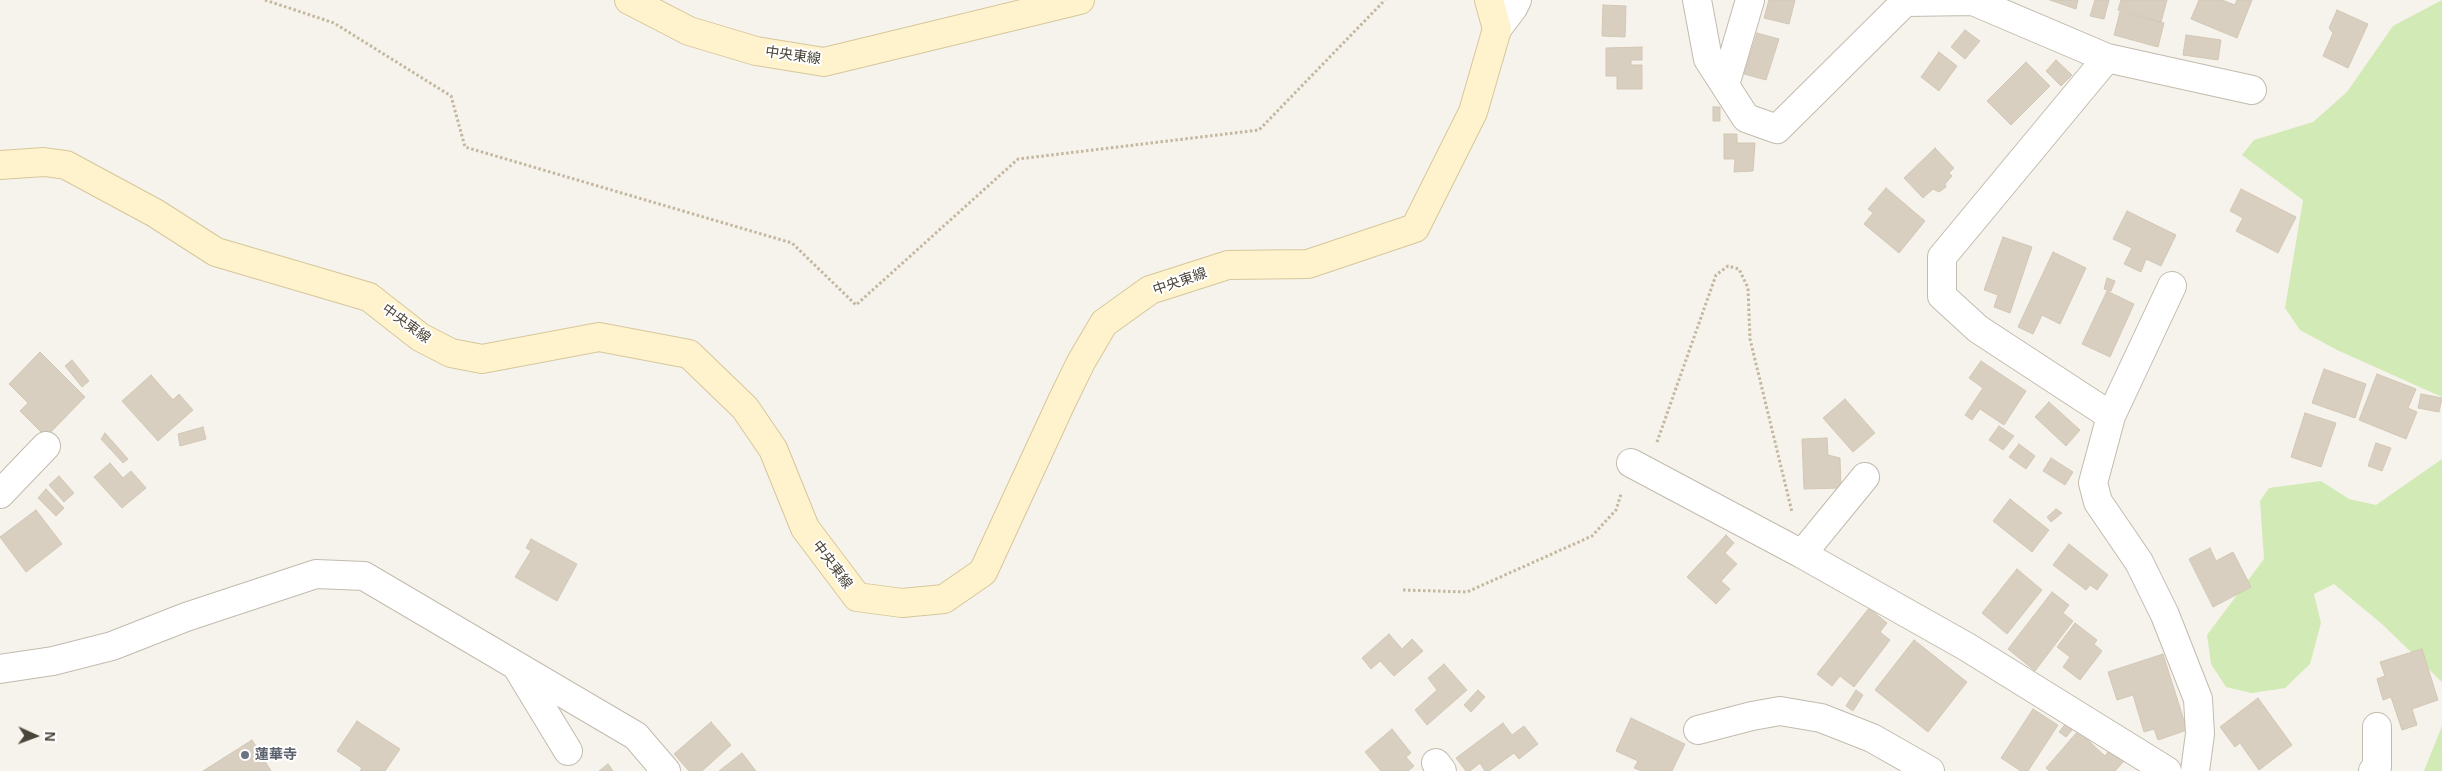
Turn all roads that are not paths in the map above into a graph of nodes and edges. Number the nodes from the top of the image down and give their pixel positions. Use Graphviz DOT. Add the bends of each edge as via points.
graph roads {
  1 [pos="630,0"];
  2 [pos="1080,0"];
  3 [pos="1489,0"];
  4 [pos="1517,0"];
  5 [pos="1697,0"];
  6 [pos="1750,0"];
  7 [pos="1497,29"];
  8 [pos="2107,58"];
  9 [pos="1725,85"];
  10 [pos="2252,90"];
  11 [pos="0,165"];
  12 [pos="2172,286"];
  13 [pos="2111,416"];
  14 [pos="46,446"];
  15 [pos="1639,467"];
  16 [pos="1865,477"];
  17 [pos="0,494"];
  18 [pos="1802,554"];
  19 [pos="515,663"];
  20 [pos="0,669"];
  21 [pos="2377,727"];
  22 [pos="1698,730"];
  23 [pos="568,751"];
  24 [pos="666,771"];
  25 [pos="1930,771"];
  26 [pos="2167,771"];
  27 [pos="2195,771"];
  28 [pos="2373,771"];
  1 -- 2 [label="main road, 中央東線" via="689,31 756,51 824,62"];
  3 -- 7 [label="main road"];
  4 -- 7 [label="street"];
  5 -- 9 [label="street" via="1708,59"];
  6 -- 9 [label="street"];
  7 -- 11 [label="main road, 中央東線" via="1473,112 1415,228 1308,264 1228,266 1150,290 1104,323 1062,401 983,572 944,599 902,603 857,597 804,528 773,449 750,414 689,354 599,338 482,359 451,352 420,337 369,297 216,252 154,213 66,165 44,162"];
  8 -- 9 [label="street" via="1973,1 1904,2 1777,129 1746,118"];
  8 -- 10 [label="street"];
  8 -- 13 [label="street" via="1942,257 1942,296 1978,329"];
  12 -- 13 [label="street"];
  13 -- 27 [label="street" via="2093,483 2098,502 2139,562 2165,614 2198,699 2200,734"];
  14 -- 17 [label="street"];
  15 -- 18 [label="street"];
  16 -- 18 [label="street"];
  18 -- 26 [label="street" via="1967,647"];
  19 -- 20 [label="street" via="364,576 316,574 112,646 54,662"];
  19 -- 23 [label="street"];
  19 -- 24 [label="street" via="636,736"];
  21 -- 28 [label="street" via="2377,767"];
  22 -- 25 [label="street" via="1780,712 1821,718 1872,738"];
}
